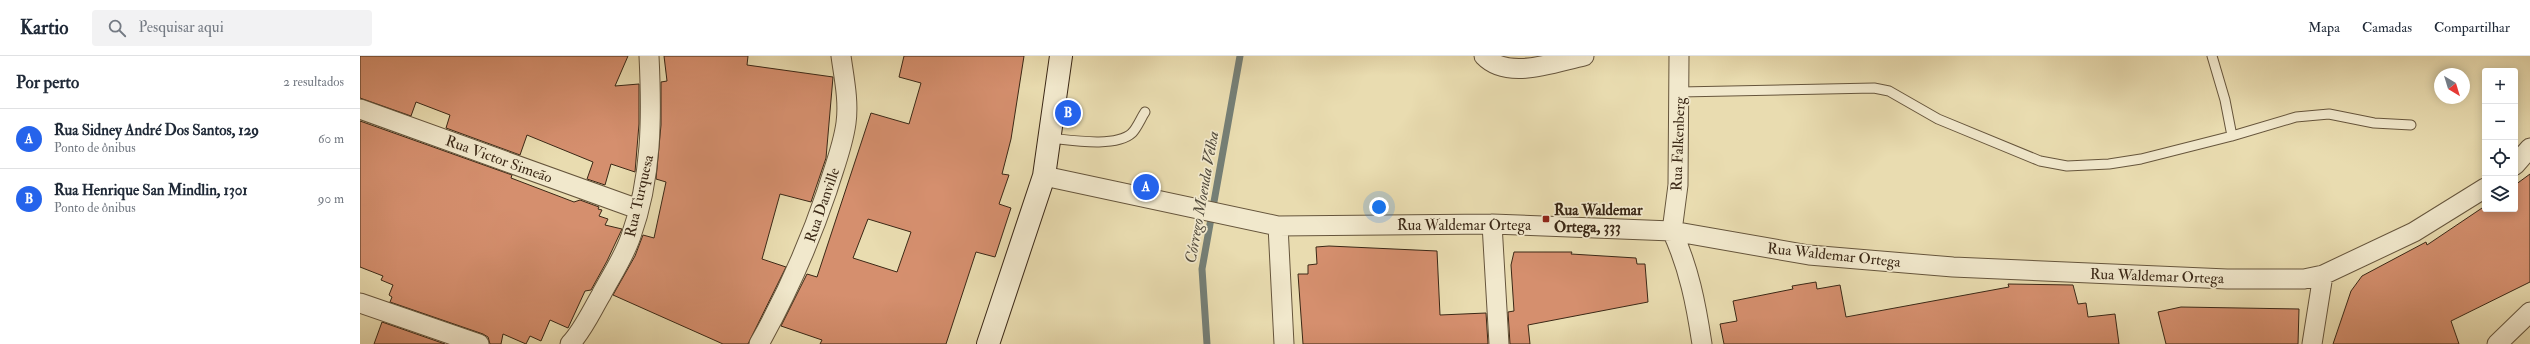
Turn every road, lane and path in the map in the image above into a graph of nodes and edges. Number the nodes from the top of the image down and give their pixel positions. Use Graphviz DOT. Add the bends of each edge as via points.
graph roads {
  1 [pos="649,56"];
  2 [pos="841,56"];
  3 [pos="1061,56"];
  4 [pos="1484,56"];
  5 [pos="1584,56"];
  6 [pos="1679,56"];
  7 [pos="2212,56"];
  8 [pos="1680,92"];
  9 [pos="360,109"];
  10 [pos="1145,112"];
  11 [pos="2411,125"];
  12 [pos="2232,136"];
  13 [pos="1049,138"];
  14 [pos="2530,148"];
  15 [pos="2518,162"];
  16 [pos="1044,176"];
  17 [pos="2482,190"];
  18 [pos="638,209"];
  19 [pos="1492,224"];
  20 [pos="1278,226"];
  21 [pos="1672,231"];
  22 [pos="2323,275"];
  23 [pos="360,303"];
  24 [pos="2530,312"];
  25 [pos="2519,335"];
  26 [pos="479,344"];
  27 [pos="570,344"];
  28 [pos="759,344"];
  29 [pos="988,344"];
  30 [pos="1284,344"];
  31 [pos="1499,344"];
  32 [pos="1702,344"];
  33 [pos="2312,344"];
  34 [pos="2496,344"];
  1 -- 18 [label="street, Rua Turquesa" via="651,143 646,179"];
  2 -- 28 [label="street, Rua Danville" via="846,98 842,146 794,280"];
  3 -- 13 [label="street"];
  4 -- 5 [label="street" via="1500,66 1519,68"];
  6 -- 8 [label="street, Rua Falkenberg"];
  7 -- 12 [label="lane" via="2226,100"];
  8 -- 12 [label="lane" via="1874,88 1889,91 1938,119 2033,158 2067,166 2141,159"];
  8 -- 21 [label="street, Rua Falkenberg" via="1678,185"];
  9 -- 18 [label="street, Rua Victor Simeão"];
  10 -- 13 [label="lane" via="1132,133 1119,140 1093,142"];
  11 -- 12 [label="lane" via="2374,123 2329,114 2296,117"];
  13 -- 16 [label="street"];
  14 -- 15 [label="street"];
  16 -- 20 [label="street, Rua Waldemar Ortega"];
  16 -- 29 [label="street"];
  17 -- 22 [label="street, Rua Waldemar Ortega" via="2414,232"];
  18 -- 27 [label="street, Rua Turquesa" via="631,236 619,263"];
  19 -- 20 [label="street, Rua Waldemar Ortega"];
  19 -- 21 [label="street, Rua Waldemar Ortega"];
  19 -- 31 [label="street"];
  20 -- 30 [label="street"];
  21 -- 22 [label="street, Rua Waldemar Ortega" via="1809,255 1953,267 2227,279 2304,279"];
  21 -- 32 [label="street" via="1685,259 1693,288"];
  22 -- 33 [label="street"];
  23 -- 26 [label="street"];
  24 -- 25 [label="street"];
  25 -- 34 [label="street"];
}
